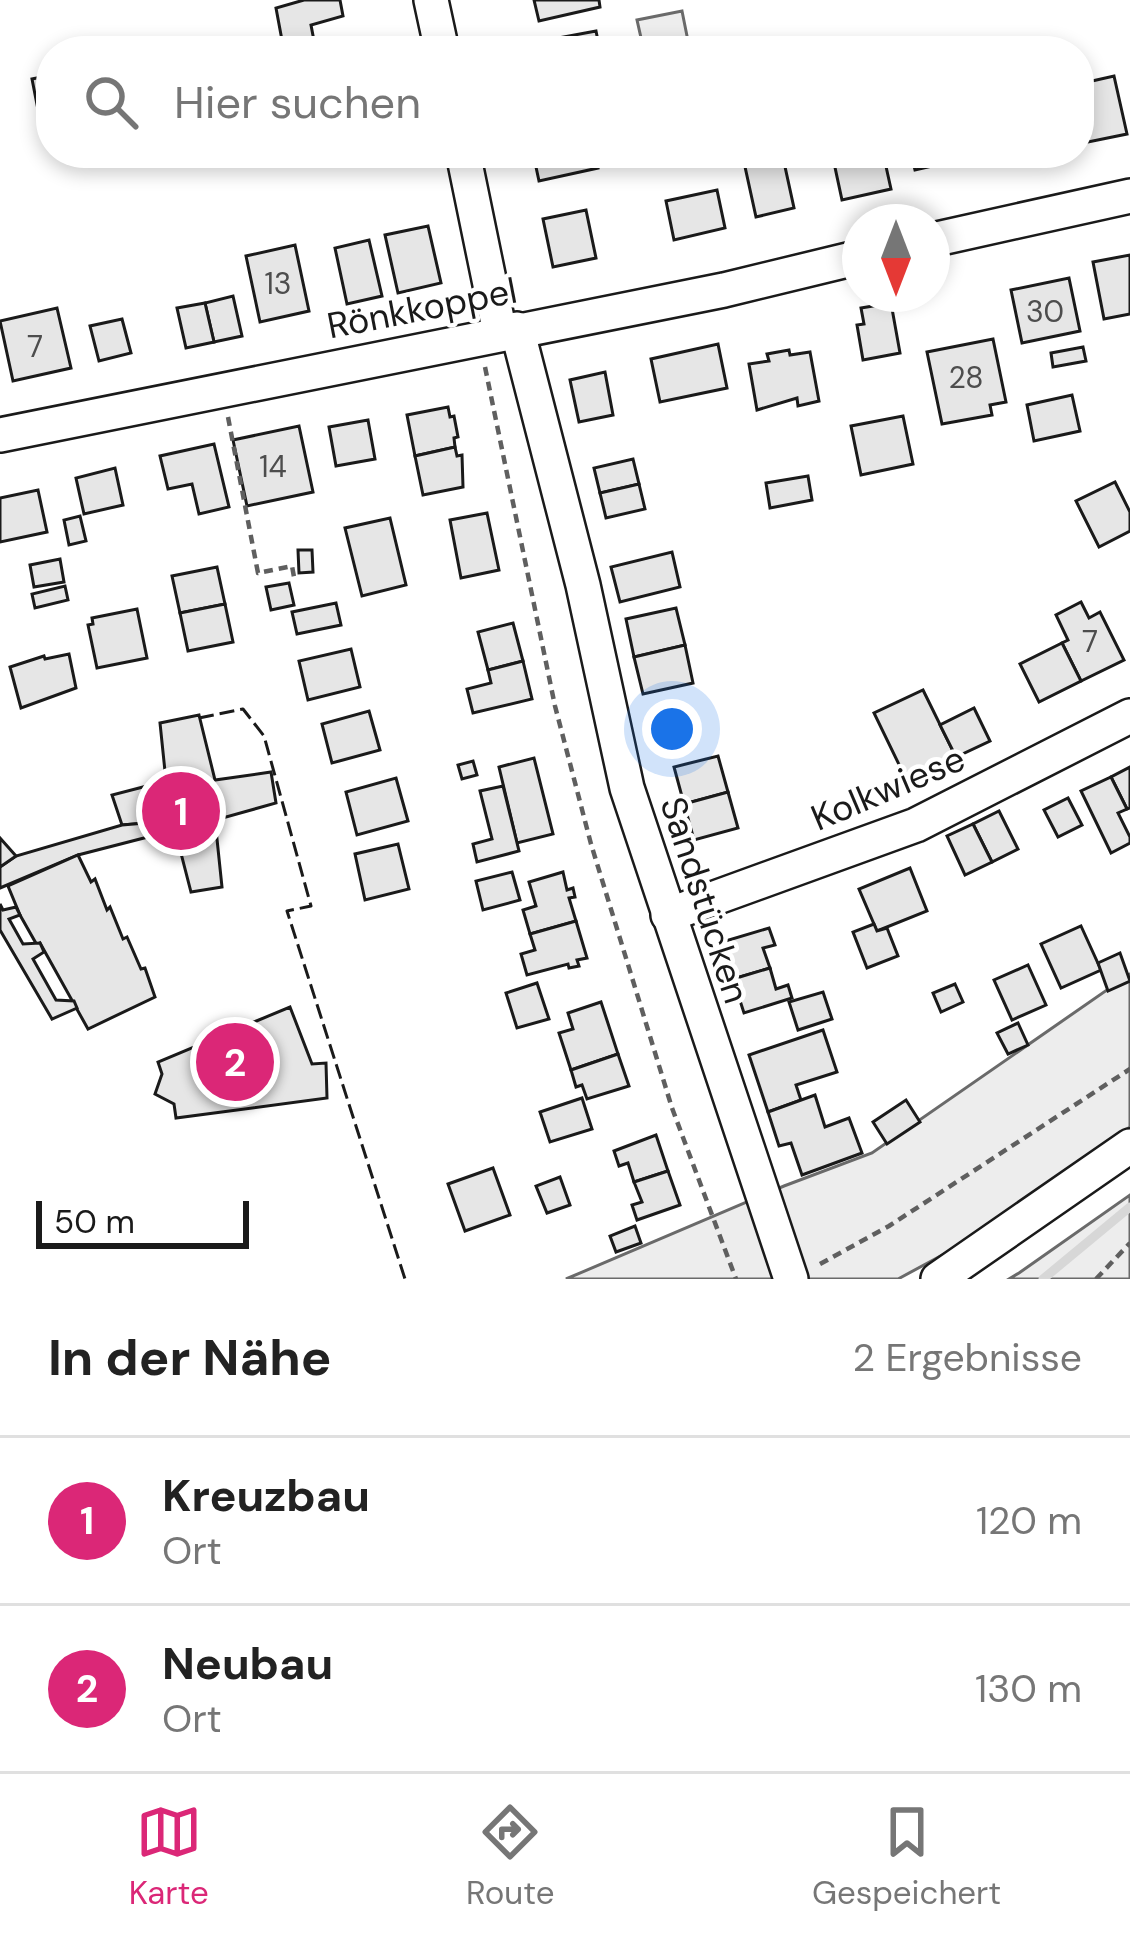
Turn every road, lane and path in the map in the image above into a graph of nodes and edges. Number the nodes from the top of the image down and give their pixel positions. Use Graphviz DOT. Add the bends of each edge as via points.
graph roads {
  1 [pos="431,0"];
  2 [pos="439,36"];
  3 [pos="467,168"];
  4 [pos="1130,196"];
  5 [pos="950,236"];
  6 [pos="842,261"];
  7 [pos="498,333"];
  8 [pos="223,388"];
  9 [pos="0,435"];
  10 [pos="294,577"];
  11 [pos="1130,716"];
  12 [pos="668,915"];
  13 [pos="1130,1069"];
  14 [pos="1130,1146"];
  15 [pos="1130,1243"];
  16 [pos="802,1274"];
  17 [pos="736,1279"];
  18 [pos="938,1279"];
  19 [pos="1096,1279"];
  1 -- 2 [label="street"];
  3 -- 7 [label="street, Sandstücken"];
  4 -- 5 [label="street"];
  6 -- 7 [label="street, Rönkkoppel"];
  7 -- 8 [label="street, Rönkkoppel"];
  7 -- 12 [label="street, Sandstücken" via="583,585 627,788"];
  7 -- 17 [label="path" via="555,706 672,1108"];
  8 -- 9 [label="street, Rönkkoppel"];
  8 -- 10 [label="path" via="258,573 292,566"];
  11 -- 12 [label="street, Kolkwiese" via="916,826"];
  12 -- 16 [label="street, Sandstücken"];
  13 -- 16 [label="path"];
  14 -- 18 [label="street"];
  15 -- 19 [label="path"];
}
